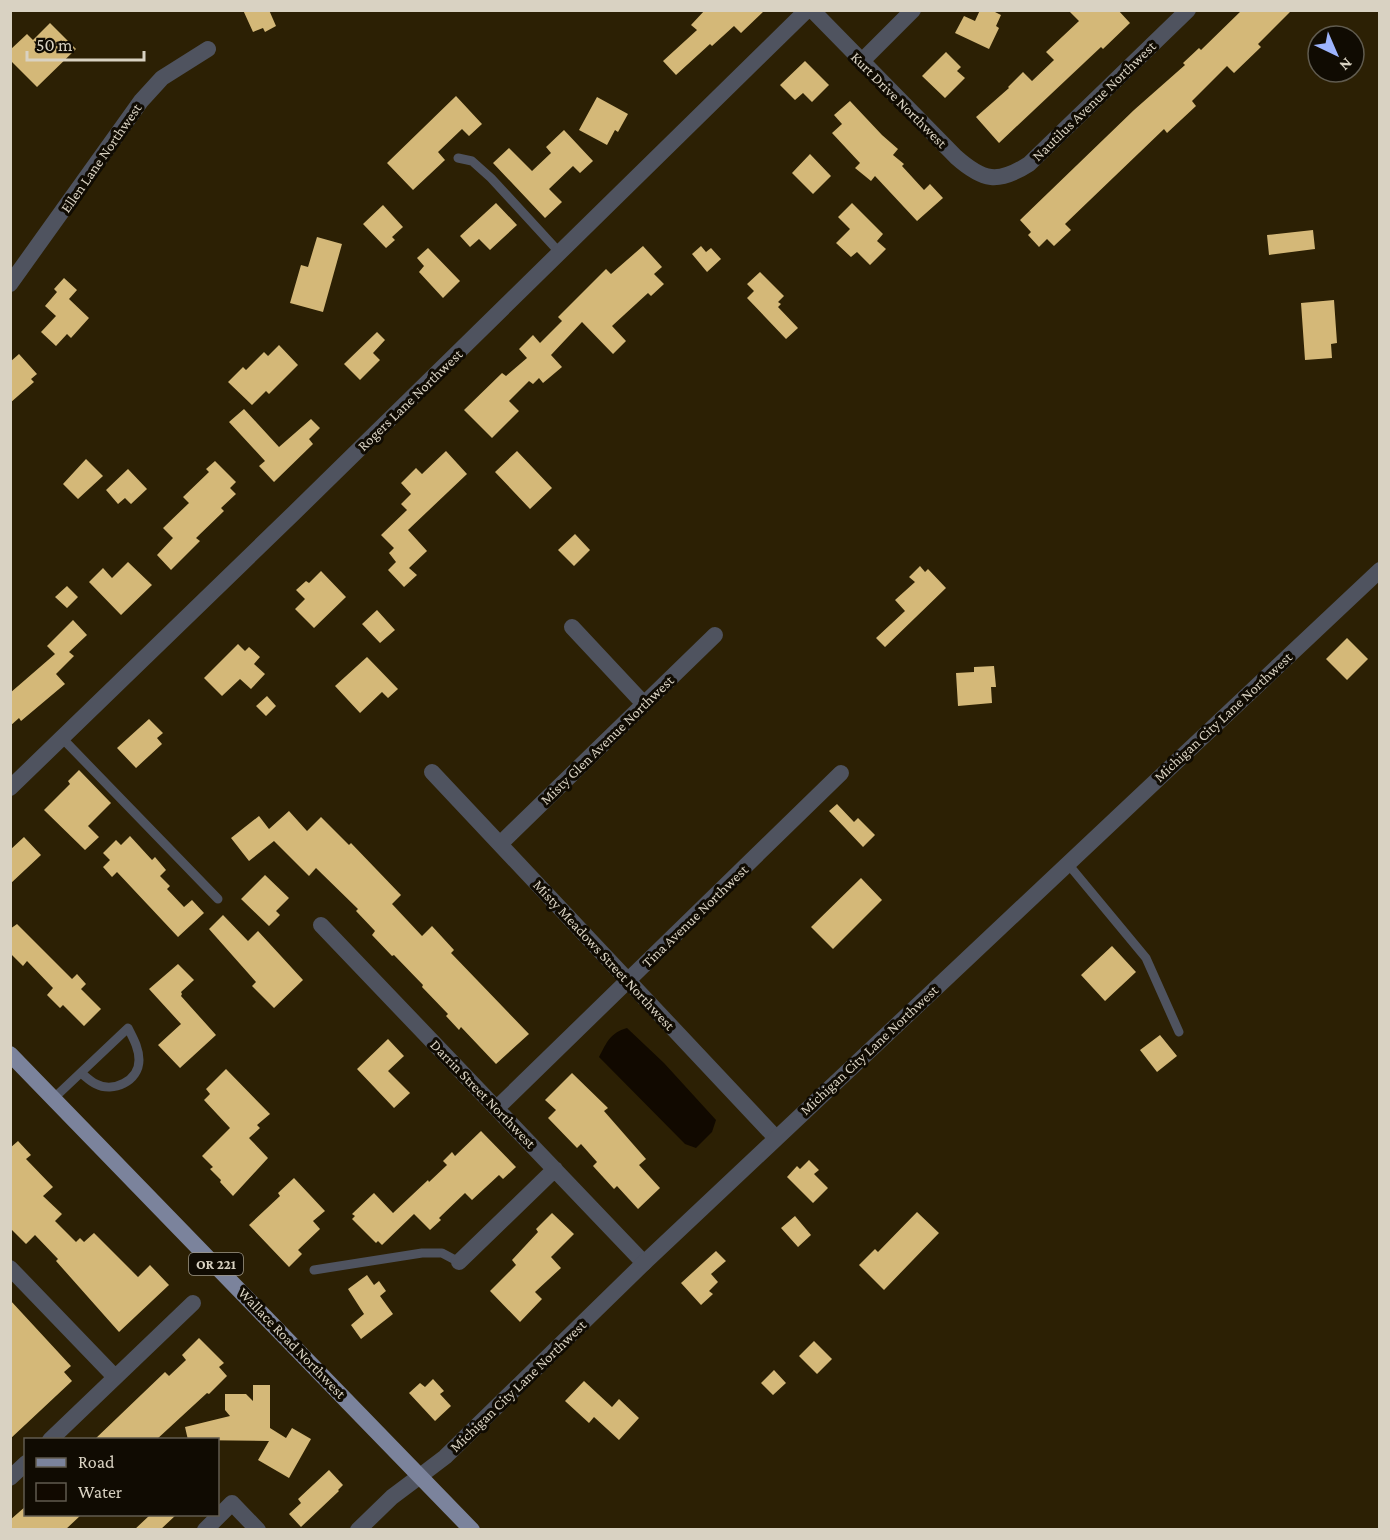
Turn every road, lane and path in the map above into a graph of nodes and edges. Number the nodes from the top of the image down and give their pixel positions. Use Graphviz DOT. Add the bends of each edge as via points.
graph roads {
  1 [pos="807,10"];
  2 [pos="812,10"];
  3 [pos="913,10"];
  4 [pos="1180,13"];
  5 [pos="208,49"];
  6 [pos="861,62"];
  7 [pos="458,158"];
  8 [pos="993,178"];
  9 [pos="560,253"];
  10 [pos="10,284"];
  11 [pos="1380,570"];
  12 [pos="572,627"];
  13 [pos="715,635"];
  14 [pos="644,704"];
  15 [pos="62,738"];
  16 [pos="432,772"];
  17 [pos="841,773"];
  18 [pos="10,788"];
  19 [pos="500,844"];
  20 [pos="1068,864"];
  21 [pos="218,899"];
  22 [pos="321,925"];
  23 [pos="628,981"];
  24 [pos="1179,1032"];
  25 [pos="10,1054"];
  26 [pos="81,1072"];
  27 [pos="54,1098"];
  28 [pos="497,1108"];
  29 [pos="776,1138"];
  30 [pos="555,1169"];
  31 [pos="459,1262"];
  32 [pos="644,1263"];
  33 [pos="10,1268"];
  34 [pos="314,1270"];
  35 [pos="192,1303"];
  36 [pos="115,1377"];
  37 [pos="52,1438"];
  38 [pos="24,1465"];
  39 [pos="420,1476"];
  40 [pos="10,1478"];
  41 [pos="205,1530"];
  42 [pos="258,1530"];
  43 [pos="358,1530"];
  44 [pos="472,1530"];
  1 -- 9 [label="street, Rogers Lane Northwest"];
  2 -- 6 [label="street, Kurt Drive Northwest"];
  3 -- 6 [label="street"];
  4 -- 8 [label="street, Nautilus Avenue Northwest" via="1029,164 1013,174"];
  5 -- 10 [label="street, Ellen Lane Northwest" via="162,78 141,101"];
  6 -- 8 [label="street, Kurt Drive Northwest" via="973,172"];
  7 -- 9 [label="lane" via="472,161 491,178"];
  9 -- 15 [label="street, Rogers Lane Northwest"];
  11 -- 20 [label="street, Michigan City Lane Northwest"];
  12 -- 14 [label="street"];
  13 -- 14 [label="street, Misty Glen Avenue Northwest"];
  14 -- 19 [label="street, Misty Glen Avenue Northwest"];
  15 -- 18 [label="street, Rogers Lane Northwest"];
  15 -- 21 [label="lane"];
  16 -- 19 [label="street, Misty Meadows Street Northwest"];
  17 -- 23 [label="street, Tina Avenue Northwest"];
  19 -- 23 [label="street, Misty Meadows Street Northwest"];
  20 -- 24 [label="lane" via="1146,958"];
  20 -- 29 [label="street, Michigan City Lane Northwest"];
  22 -- 28 [label="street, Darrin Street Northwest"];
  23 -- 28 [label="street, Tina Avenue Northwest"];
  23 -- 29 [label="street, Misty Meadows Street Northwest"];
  25 -- 27 [label="main road, Wallace Road Northwest / OR 221"];
  26 -- 26 [label="lane" via="96,1058 128,1028 139,1061 135,1074 117,1087 105,1087"];
  26 -- 27 [label="lane"];
  27 -- 39 [label="main road, Wallace Road Northwest / OR 221"];
  28 -- 30 [label="street, Darrin Street Northwest"];
  29 -- 32 [label="street, Michigan City Lane Northwest"];
  30 -- 31 [label="street"];
  30 -- 32 [label="street, Darrin Street Northwest"];
  31 -- 34 [label="lane" via="441,1253 422,1252"];
  32 -- 39 [label="street, Michigan City Lane Northwest" via="445,1457"];
  33 -- 36 [label="street"];
  35 -- 36 [label="street"];
  36 -- 37 [label="street"];
  38 -- 40 [label="street"];
  39 -- 43 [label="street, Michigan City Lane Northwest"];
  39 -- 44 [label="main road, Wallace Road Northwest / OR 221"];
  41 -- 42 [label="street" via="232,1503"];
}
